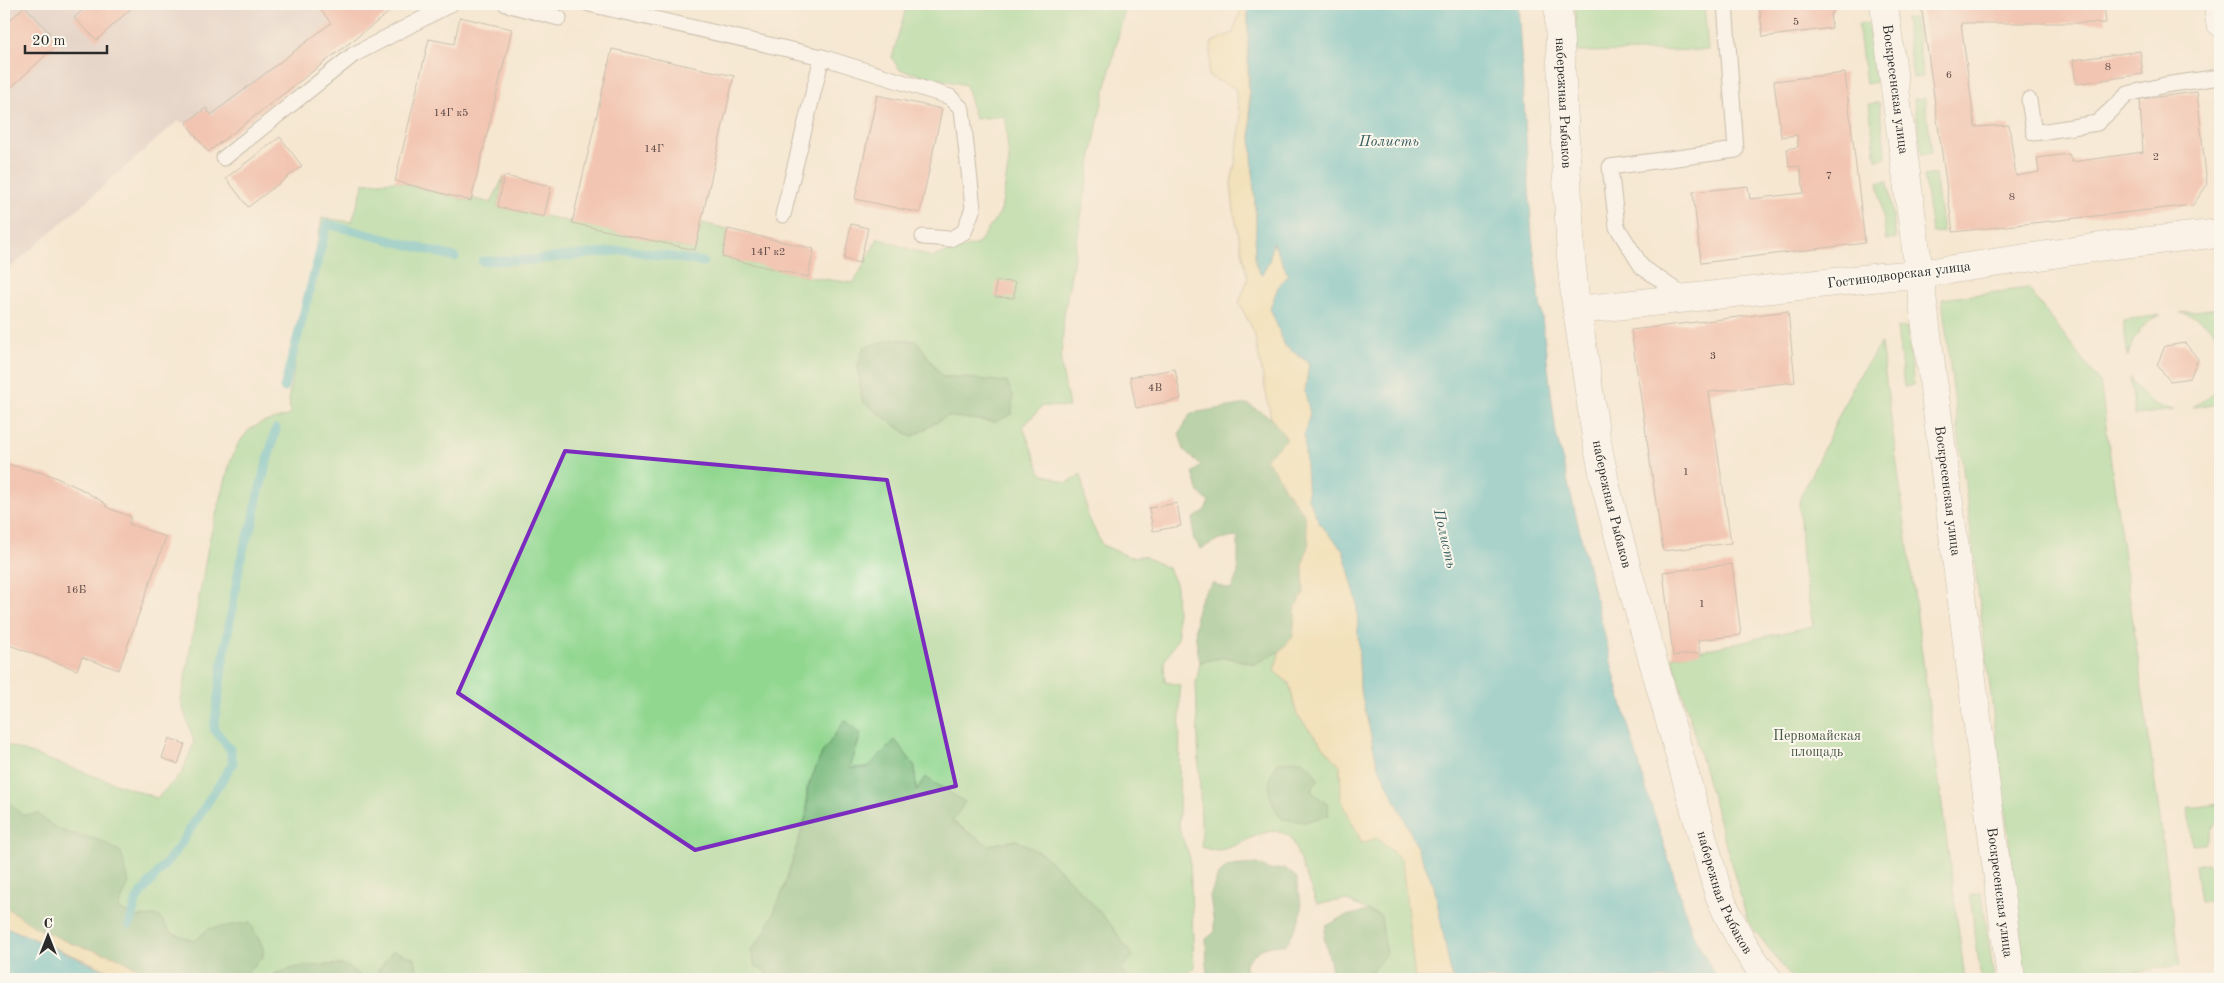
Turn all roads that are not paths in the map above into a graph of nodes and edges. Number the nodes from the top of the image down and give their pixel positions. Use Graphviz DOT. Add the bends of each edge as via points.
graph roads {
  1 [pos="451,4"];
  2 [pos="506,4"];
  3 [pos="589,4"];
  4 [pos="1558,4"];
  5 [pos="1725,4"];
  6 [pos="1884,4"];
  7 [pos="2218,4"];
  8 [pos="559,18"];
  9 [pos="2220,22"];
  10 [pos="822,57"];
  11 [pos="2220,76"];
  12 [pos="2029,100"];
  13 [pos="224,158"];
  14 [pos="783,215"];
  15 [pos="2220,233"];
  16 [pos="924,237"];
  17 [pos="1920,274"];
  18 [pos="1689,299"];
  19 [pos="1577,310"];
  20 [pos="1768,979"];
  21 [pos="2011,979"];
  1 -- 13 [label="lane" via="353,55"];
  2 -- 8 [label="lane"];
  3 -- 10 [label="lane"];
  4 -- 19 [label="street, набережная Рыбаков" via="1571,257"];
  5 -- 18 [label="lane" via="1736,150 1610,167 1617,227 1642,267"];
  6 -- 17 [label="street, Воскресенская улица"];
  7 -- 9 [label="street"];
  10 -- 14 [label="lane"];
  10 -- 16 [label="lane" via="950,96 962,109 973,208 964,232 950,239"];
  11 -- 12 [label="lane" via="2128,94 2097,124 2034,133"];
  15 -- 17 [label="street, Гостинодворская улица"];
  17 -- 18 [label="street, Гостинодворская улица"];
  17 -- 21 [label="street, Воскресенская улица"];
  18 -- 19 [label="street, Гостинодворская улица"];
  19 -- 20 [label="street, набережная Рыбаков" via="1606,487 1703,845 1730,923"];
}
